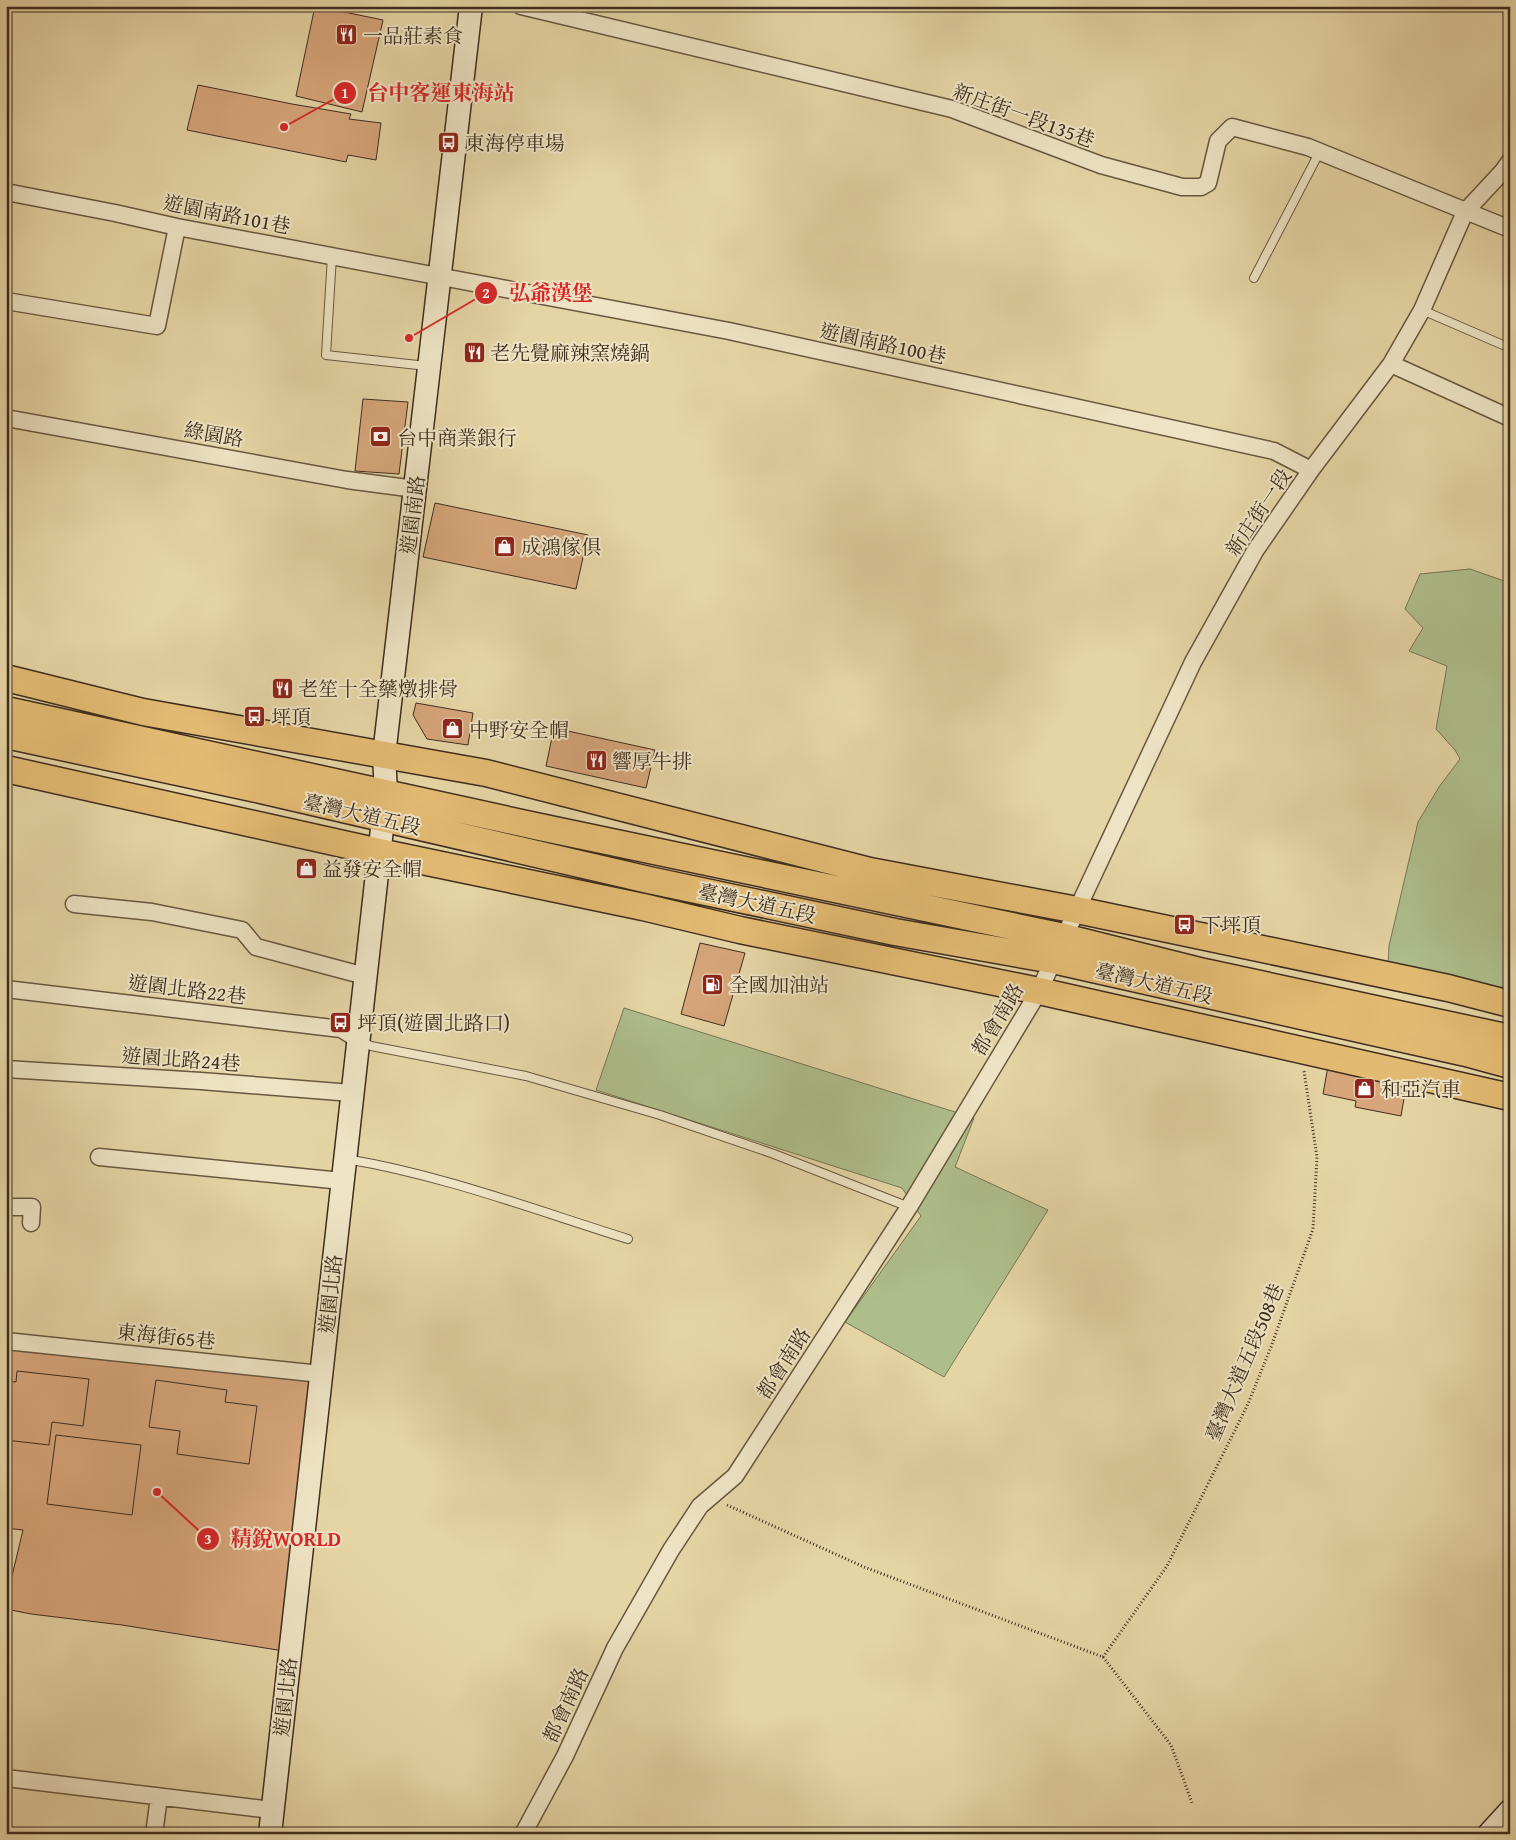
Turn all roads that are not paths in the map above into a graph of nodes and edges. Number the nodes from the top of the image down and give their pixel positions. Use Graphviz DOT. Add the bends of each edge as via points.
graph roads {
  1 [pos="471,6"];
  2 [pos="521,6"];
  3 [pos="1319,152"];
  4 [pos="1510,161"];
  5 [pos="6,192"];
  6 [pos="1465,212"];
  7 [pos="177,227"];
  8 [pos="1510,229"];
  9 [pos="332,255"];
  10 [pos="440,276"];
  11 [pos="1254,278"];
  12 [pos="6,301"];
  13 [pos="1422,310"];
  14 [pos="1503,345"];
  15 [pos="1391,364"];
  16 [pos="429,366"];
  17 [pos="6,418"];
  18 [pos="1510,418"];
  19 [pos="1311,470"];
  20 [pos="415,488"];
  21 [pos="6,678"];
  22 [pos="6,710"];
  23 [pos="6,735"];
  24 [pos="384,755"];
  25 [pos="6,769"];
  26 [pos="386,793"];
  27 [pos="383,820"];
  28 [pos="379,852"];
  29 [pos="74,904"];
  30 [pos="1077,910"];
  31 [pos="1059,949"];
  32 [pos="365,976"];
  33 [pos="6,989"];
  34 [pos="1039,991"];
  35 [pos="1510,1004"];
  36 [pos="1510,1038"];
  37 [pos="360,1040"];
  38 [pos="1510,1064"];
  39 [pos="6,1069"];
  40 [pos="352,1094"];
  41 [pos="1510,1096"];
  42 [pos="99,1157"];
  43 [pos="345,1159"];
  44 [pos="342,1181"];
  45 [pos="6,1206"];
  46 [pos="909,1207"];
  47 [pos="32,1223"];
  48 [pos="628,1239"];
  49 [pos="6,1341"];
  50 [pos="321,1374"];
  51 [pos="6,1778"];
  52 [pos="159,1797"];
  53 [pos="272,1810"];
  54 [pos="1510,1811"];
  55 [pos="1510,1821"];
  56 [pos="154,1834"];
  57 [pos="270,1834"];
  58 [pos="523,1834"];
  59 [pos="1489,1834"];
  60 [pos="1495,1834"];
  1 -- 10 [label="street, 遊園南路"];
  2 -- 3 [label="street, 新庄街一段135巷" via="952,109 1101,165 1182,187 1201,187 1208,183 1218,141 1232,127"];
  3 -- 6 [label="street, 新庄街一段135巷"];
  3 -- 11 [label="lane"];
  4 -- 6 [label="street, 新庄街一段"];
  5 -- 7 [label="street, 遊園南路101巷"];
  6 -- 8 [label="street, 新庄街一段135巷"];
  6 -- 13 [label="street, 新庄街一段"];
  7 -- 9 [label="street, 遊園南路101巷"];
  7 -- 12 [label="street" via="157,326"];
  9 -- 10 [label="street, 遊園南路101巷"];
  9 -- 16 [label="lane" via="326,355"];
  10 -- 16 [label="street, 遊園南路"];
  10 -- 19 [label="street, 遊園南路100巷" via="729,331 1274,451"];
  13 -- 14 [label="lane"];
  13 -- 15 [label="street, 新庄街一段"];
  15 -- 18 [label="street"];
  15 -- 19 [label="street, 新庄街一段"];
  16 -- 20 [label="street, 遊園南路"];
  17 -- 20 [label="street, 綠園路" via="347,480"];
  19 -- 30 [label="street, 新庄街一段" via="1255,551 1193,662"];
  20 -- 24 [label="street, 遊園南路"];
  21 -- 24 [label="main road" via="144,712"];
  22 -- 26 [label="main road, 臺灣大道五段"];
  23 -- 27 [label="main road, 臺灣大道五段" via="262,790"];
  24 -- 26 [label="street, 遊園北路"];
  24 -- 30 [label="main road" via="486,773 870,871"];
  25 -- 28 [label="main road, 臺灣大道五段"];
  26 -- 27 [label="street, 遊園北路"];
  26 -- 31 [label="main road, 臺灣大道五段"];
  27 -- 28 [label="street, 遊園北路"];
  27 -- 31 [label="main road, 臺灣大道五段" via="858,925"];
  28 -- 32 [label="street, 遊園北路"];
  28 -- 34 [label="main road, 臺灣大道五段"];
  29 -- 32 [label="street" via="152,912 242,930 256,947"];
  30 -- 31 [label="street, 都會南路"];
  30 -- 35 [label="main road"];
  31 -- 34 [label="street, 都會南路"];
  31 -- 36 [label="main road, 臺灣大道五段" via="1204,972"];
  31 -- 38 [label="main road, 臺灣大道五段"];
  32 -- 37 [label="street, 遊園北路"];
  33 -- 37 [label="street, 遊園北路22巷" via="341,1028"];
  34 -- 41 [label="main road, 臺灣大道五段"];
  34 -- 46 [label="street, 都會南路"];
  37 -- 40 [label="street, 遊園北路"];
  37 -- 46 [label="lane" via="371,1046 526,1076 660,1115 774,1154"];
  39 -- 40 [label="street, 遊園北路24巷"];
  40 -- 43 [label="street, 遊園北路"];
  42 -- 44 [label="street"];
  43 -- 44 [label="street, 遊園北路"];
  43 -- 48 [label="lane" via="382,1165 473,1189"];
  44 -- 50 [label="street, 遊園北路"];
  45 -- 47 [label="street" via="32,1207"];
  46 -- 58 [label="street, 都會南路" via="735,1476 700,1506 671,1550 620,1640 565,1756"];
  49 -- 50 [label="street, 東海街65巷"];
  50 -- 53 [label="street, 遊園北路"];
  51 -- 52 [label="street"];
  52 -- 53 [label="street"];
  52 -- 56 [label="street"];
  53 -- 57 [label="street, 遊園北路"];
  54 -- 59 [label="street"];
  55 -- 60 [label="street"];
}
